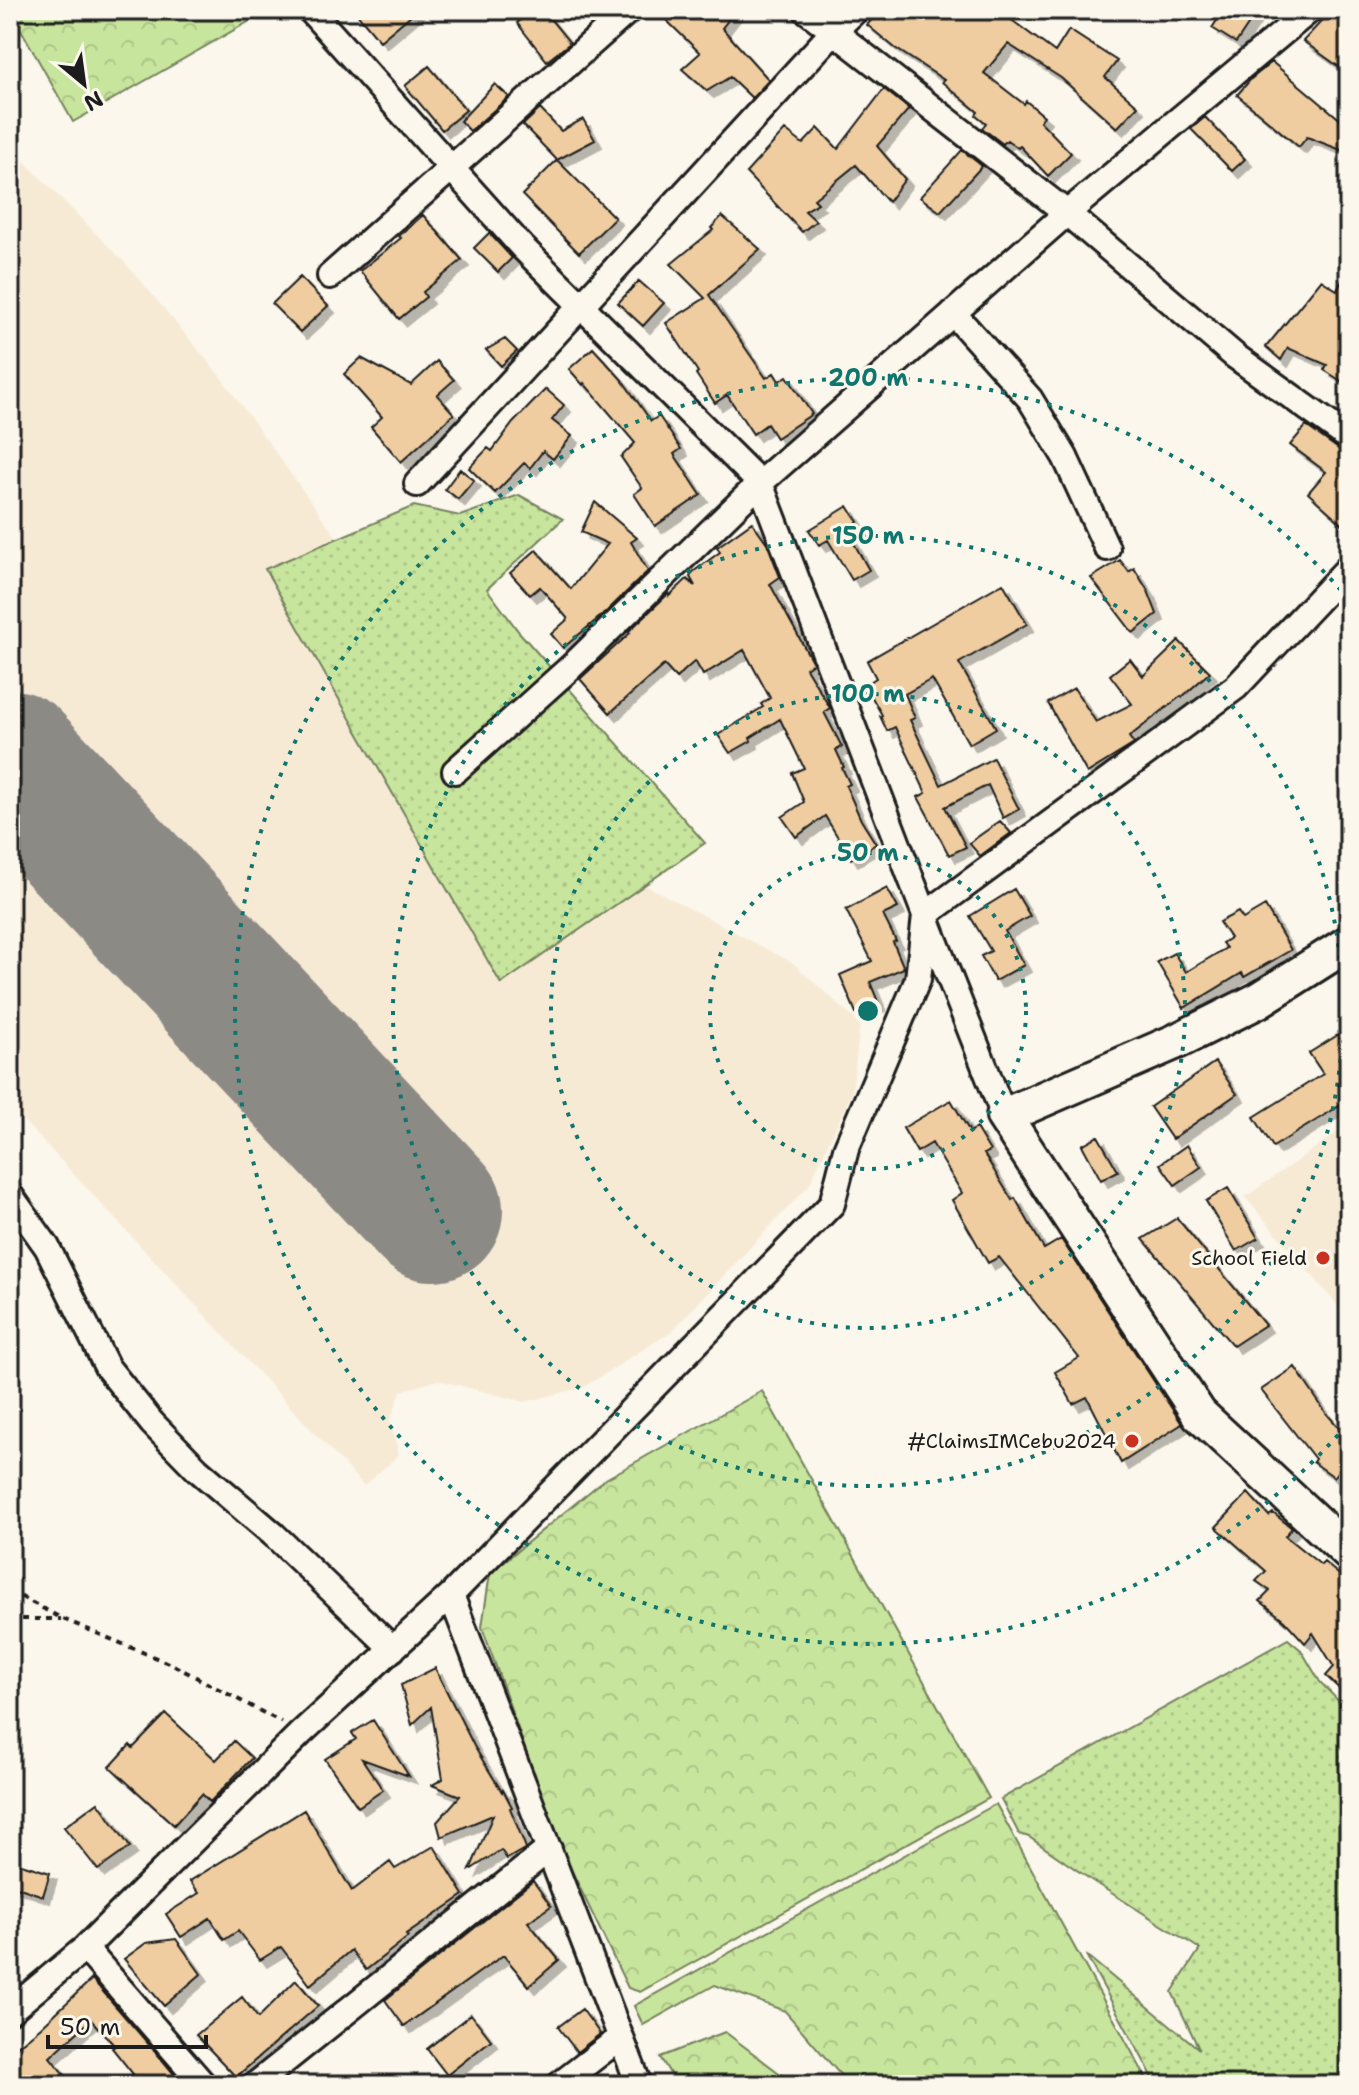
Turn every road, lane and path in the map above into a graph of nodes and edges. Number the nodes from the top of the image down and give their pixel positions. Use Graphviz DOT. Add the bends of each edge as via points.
graph roads {
  1 [pos="310,10"];
  2 [pos="629,10"];
  3 [pos="806,10"];
  4 [pos="856,10"];
  5 [pos="1310,10"];
  6 [pos="834,31"];
  7 [pos="452,167"];
  8 [pos="1067,213"];
  9 [pos="330,276"];
  10 [pos="582,305"];
  11 [pos="953,313"];
  12 [pos="1349,438"];
  13 [pos="760,483"];
  14 [pos="417,484"];
  15 [pos="1107,548"];
  16 [pos="1349,567"];
  17 [pos="455,771"];
  18 [pos="925,915"];
  19 [pos="1349,943"];
  20 [pos="1004,1116"];
  21 [pos="10,1195"];
  22 [pos="1349,1553"];
  23 [pos="10,1591"];
  24 [pos="451,1595"];
  25 [pos="10,1619"];
  26 [pos="63,1619"];
  27 [pos="393,1649"];
  28 [pos="301,1733"];
  29 [pos="549,1849"];
  30 [pos="85,1948"];
  31 [pos="10,2011"];
  32 [pos="621,2037"];
  33 [pos="204,2085"];
  34 [pos="255,2085"];
  35 [pos="559,2085"];
  36 [pos="639,2085"];
  1 -- 7 [label="street"];
  2 -- 7 [label="street"];
  3 -- 6 [label="street"];
  4 -- 6 [label="street"];
  5 -- 8 [label="street"];
  6 -- 8 [label="street"];
  6 -- 10 [label="street"];
  7 -- 9 [label="street"];
  7 -- 10 [label="street"];
  8 -- 11 [label="street"];
  8 -- 12 [label="street" via="1235,356"];
  10 -- 13 [label="street"];
  10 -- 14 [label="street"];
  11 -- 13 [label="street"];
  11 -- 15 [label="street" via="1030,399 1065,457"];
  13 -- 17 [label="street" via="571,667"];
  13 -- 18 [label="street"];
  16 -- 18 [label="street" via="1236,687"];
  18 -- 20 [label="street"];
  18 -- 24 [label="street" via="918,979 846,1149 832,1204"];
  19 -- 20 [label="street" via="1259,1000"];
  20 -- 22 [label="street" via="1199,1414"];
  21 -- 27 [label="street" via="47,1247 107,1367 152,1423"];
  23 -- 26 [label="path"];
  24 -- 27 [label="street"];
  24 -- 29 [label="street"];
  25 -- 26 [label="path"];
  26 -- 28 [label="path" via="173,1665"];
  27 -- 28 [label="street"];
  28 -- 30 [label="street"];
  29 -- 32 [label="street"];
  29 -- 34 [label="street"];
  30 -- 31 [label="street"];
  30 -- 33 [label="street"];
  32 -- 35 [label="street"];
  32 -- 36 [label="street"];
}
